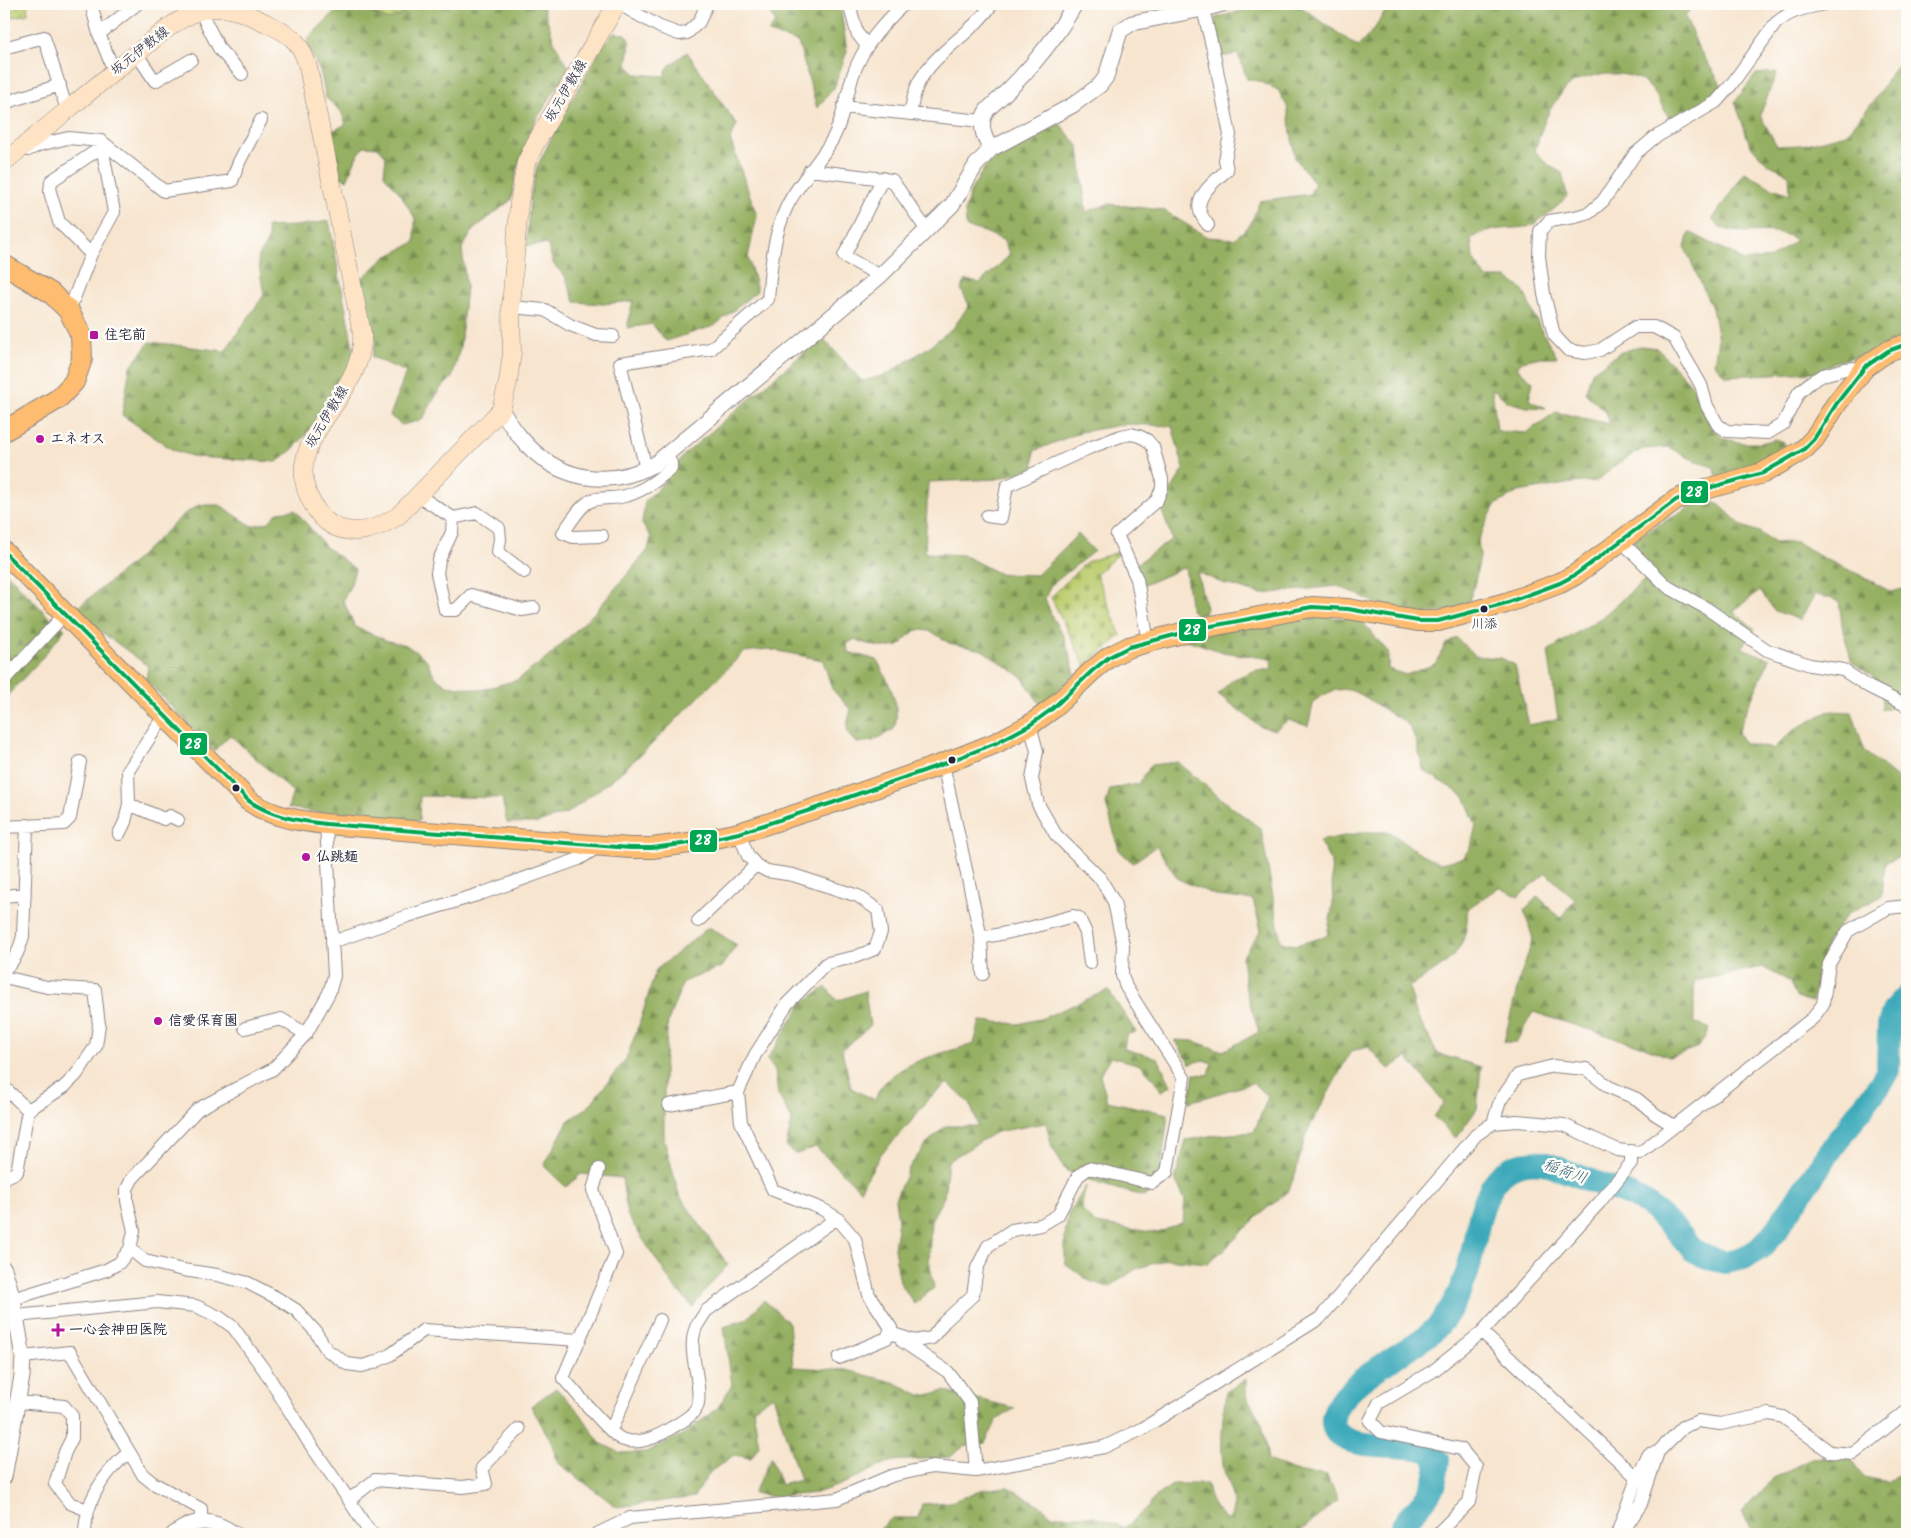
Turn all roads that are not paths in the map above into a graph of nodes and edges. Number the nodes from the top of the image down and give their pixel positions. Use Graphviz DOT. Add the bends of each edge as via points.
graph roads {
  1 [pos="91,4"];
  2 [pos="137,4"];
  3 [pos="618,4"];
  4 [pos="707,4"];
  5 [pos="904,4"];
  6 [pos="992,4"];
  7 [pos="1075,4"];
  8 [pos="1222,4"];
  9 [pos="1824,4"];
  10 [pos="206,8"];
  11 [pos="1203,10"];
  12 [pos="851,11"];
  13 [pos="99,34"];
  14 [pos="867,46"];
  15 [pos="4,48"];
  16 [pos="136,54"];
  17 [pos="191,60"];
  18 [pos="114,71"];
  19 [pos="242,74"];
  20 [pos="60,85"];
  21 [pos="4,103"];
  22 [pos="843,107"];
  23 [pos="67,110"];
  24 [pos="910,114"];
  25 [pos="261,120"];
  26 [pos="982,121"];
  27 [pos="102,144"];
  28 [pos="21,148"];
  29 [pos="992,149"];
  30 [pos="4,162"];
  31 [pos="810,170"];
  32 [pos="883,178"];
  33 [pos="1208,225"];
  34 [pos="926,230"];
  35 [pos="91,254"];
  36 [pos="4,264"];
  37 [pos="880,276"];
  38 [pos="511,307"];
  39 [pos="69,312"];
  40 [pos="613,336"];
  41 [pos="1907,344"];
  42 [pos="1865,367"];
  43 [pos="501,410"];
  44 [pos="4,431"];
  45 [pos="666,456"];
  46 [pos="646,469"];
  47 [pos="419,496"];
  48 [pos="987,516"];
  49 [pos="453,518"];
  50 [pos="602,536"];
  51 [pos="1621,541"];
  52 [pos="4,552"];
  53 [pos="524,572"];
  54 [pos="534,608"];
  55 [pos="65,614"];
  56 [pos="1148,642"];
  57 [pos="4,680"];
  58 [pos="1907,706"];
  59 [pos="165,714"];
  60 [pos="1030,725"];
  61 [pos="80,762"];
  62 [pos="943,764"];
  63 [pos="129,804"];
  64 [pos="178,820"];
  65 [pos="326,824"];
  66 [pos="27,825"];
  67 [pos="4,827"];
  68 [pos="739,833"];
  69 [pos="119,834"];
  70 [pos="600,846"];
  71 [pos="756,865"];
  72 [pos="25,894"];
  73 [pos="4,896"];
  74 [pos="1907,906"];
  75 [pos="698,921"];
  76 [pos="980,938"];
  77 [pos="332,942"];
  78 [pos="1090,963"];
  79 [pos="4,969"];
  80 [pos="983,974"];
  81 [pos="4,977"];
  82 [pos="245,1028"];
  83 [pos="306,1034"];
  84 [pos="4,1087"];
  85 [pos="738,1092"];
  86 [pos="668,1105"];
  87 [pos="28,1110"];
  88 [pos="1494,1123"];
  89 [pos="1674,1126"];
  90 [pos="1631,1157"];
  91 [pos="599,1169"];
  92 [pos="4,1176"];
  93 [pos="837,1218"];
  94 [pos="130,1249"];
  95 [pos="4,1268"];
  96 [pos="14,1299"];
  97 [pos="10,1314"];
  98 [pos="660,1320"];
  99 [pos="1482,1332"];
  100 [pos="890,1333"];
  101 [pos="580,1340"];
  102 [pos="23,1357"];
  103 [pos="839,1358"];
  104 [pos="17,1402"];
  105 [pos="1907,1411"];
  106 [pos="519,1429"];
  107 [pos="611,1430"];
  108 [pos="129,1452"];
  109 [pos="1658,1452"];
  110 [pos="976,1471"];
  111 [pos="4,1477"];
  112 [pos="1637,1478"];
  113 [pos="349,1500"];
  114 [pos="87,1510"];
  115 [pos="201,1521"];
  116 [pos="85,1534"];
  117 [pos="174,1534"];
  118 [pos="236,1534"];
  119 [pos="373,1534"];
  120 [pos="597,1534"];
  121 [pos="1437,1534"];
  122 [pos="1617,1534"];
  123 [pos="1621,1534"];
  1 -- 13 [label="street"];
  2 -- 13 [label="street"];
  3 -- 4 [label="street" via="660,28 679,34 687,33 699,22"];
  3 -- 38 [label="main road, 坂元伊敷線" via="526,163 519,203"];
  5 -- 14 [label="street" via="886,20"];
  6 -- 24 [label="street" via="974,26 933,63 919,83"];
  7 -- 26 [label="street" via="1046,50 988,109"];
  8 -- 11 [label="street"];
  9 -- 42 [label="street" via="1797,10 1780,19 1716,102 1654,138 1635,154 1603,201 1589,213 1549,221 1540,231 1539,256 1554,335 1568,350 1584,353 1600,350 1635,327 1654,327 1674,338 1700,385 1707,406 1718,425 1727,431 1768,434 1783,424 1799,392 1811,382 1845,369"];
  10 -- 16 [label="main road, 坂元伊敷線" via="171,26"];
  10 -- 19 [label="street" via="220,50"];
  10 -- 47 [label="main road, 坂元伊敷線" via="240,11 271,25 300,45 308,67 363,344 357,366 305,454 302,477 305,490 324,520 333,527 346,530 365,530 390,521"];
  11 -- 29 [label="street" via="1125,26 1120,31 1100,86 1073,106"];
  11 -- 33 [label="street" via="1230,135 1226,170 1200,200 1200,212"];
  12 -- 14 [label="street" via="857,33"];
  13 -- 18 [label="street"];
  14 -- 22 [label="street" via="854,72"];
  15 -- 20 [label="street" via="44,37"];
  16 -- 17 [label="street" via="155,80"];
  16 -- 18 [label="main road, 坂元伊敷線"];
  18 -- 23 [label="main road, 坂元伊敷線"];
  20 -- 21 [label="street"];
  20 -- 23 [label="street"];
  22 -- 24 [label="street"];
  22 -- 31 [label="street" via="832,139"];
  23 -- 28 [label="main road, 坂元伊敷線"];
  24 -- 26 [label="street"];
  25 -- 27 [label="street" via="232,181 164,192"];
  26 -- 29 [label="street"];
  27 -- 28 [label="street" via="68,138 28,150"];
  27 -- 35 [label="street" via="114,212"];
  27 -- 35 [label="street" via="52,181 50,192 59,222"];
  28 -- 30 [label="main road, 坂元伊敷線"];
  29 -- 34 [label="street" via="976,165 952,205"];
  31 -- 32 [label="street"];
  31 -- 46 [label="street" via="787,206 774,241 768,299 711,349 620,363"];
  32 -- 34 [label="street" via="892,180"];
  32 -- 37 [label="street" via="844,256"];
  34 -- 37 [label="street"];
  35 -- 39 [label="street"];
  36 -- 39 [label="main road" via="51,293"];
  37 -- 45 [label="street"];
  38 -- 40 [label="street" via="545,310 596,335"];
  38 -- 43 [label="main road, 坂元伊敷線" via="512,353"];
  39 -- 44 [label="main road" via="81,334 82,359 74,382 58,399"];
  41 -- 42 [label="main road" via="1888,351"];
  42 -- 51 [label="main road" via="1803,450 1763,473 1676,500"];
  43 -- 46 [label="street" via="530,448 568,473 605,478"];
  43 -- 47 [label="main road, 坂元伊敷線"];
  45 -- 46 [label="street"];
  45 -- 50 [label="street" via="671,468 658,479 630,494 587,502 563,533"];
  47 -- 49 [label="street"];
  48 -- 56 [label="street" via="1001,518 1007,486 1122,436 1131,434 1147,440 1154,446 1162,488 1157,500 1117,535 1136,579"];
  49 -- 53 [label="street" via="477,513 499,528 498,552"];
  49 -- 54 [label="street" via="452,532 439,560 437,573 445,610 456,610 470,595 522,610"];
  51 -- 56 [label="main road" via="1560,583 1506,603 1438,621 1312,607 1201,628"];
  51 -- 58 [label="street" via="1668,588 1706,608 1767,650 1810,665 1843,670"];
  52 -- 55 [label="main road"];
  55 -- 57 [label="street"];
  55 -- 59 [label="main road"];
  56 -- 60 [label="main road" via="1109,657"];
  59 -- 63 [label="street" via="128,772"];
  59 -- 65 [label="main road" via="249,801 262,810 290,819"];
  60 -- 62 [label="main road" via="996,743"];
  60 -- 100 [label="street" via="1037,752 1032,779 1038,804 1056,835 1100,878 1114,902 1123,945 1122,975 1126,987 1184,1078 1168,1172 1152,1182 1089,1168 1078,1176 1058,1215 1041,1225 1012,1230 988,1246 977,1268 973,1295 932,1338 915,1341"];
  61 -- 66 [label="street" via="70,818 64,824"];
  62 -- 68 [label="main road"];
  62 -- 76 [label="street"];
  63 -- 64 [label="street" via="164,819 170,816"];
  63 -- 69 [label="street"];
  65 -- 70 [label="main road"];
  65 -- 77 [label="street"];
  66 -- 67 [label="street"];
  66 -- 72 [label="street"];
  68 -- 70 [label="main road" via="652,848"];
  68 -- 71 [label="street" via="748,856"];
  70 -- 77 [label="street" via="579,859"];
  71 -- 75 [label="street"];
  71 -- 85 [label="street" via="767,871 793,875 858,896 878,910 881,932 875,949 827,963 787,1004 755,1055"];
  72 -- 73 [label="street"];
  72 -- 79 [label="street" via="20,949"];
  74 -- 89 [label="street" via="1888,908 1848,931 1829,964 1823,1004 1813,1018"];
  76 -- 78 [label="street" via="1073,916 1079,918 1086,933"];
  76 -- 80 [label="street"];
  77 -- 83 [label="street" via="334,976 329,993"];
  81 -- 87 [label="street" via="47,987 95,990 99,1025 96,1046 64,1087"];
  82 -- 83 [label="street" via="281,1019"];
  83 -- 94 [label="street" via="273,1069 198,1110 136,1174 127,1188 134,1231"];
  84 -- 87 [label="street"];
  85 -- 86 [label="street"];
  85 -- 93 [label="street" via="740,1122 773,1190"];
  87 -- 92 [label="street" via="17,1172"];
  88 -- 89 [label="street" via="1500,1101 1518,1075 1553,1066 1586,1069 1609,1087 1637,1099"];
  88 -- 90 [label="street" via="1518,1121 1564,1125"];
  88 -- 110 [label="street" via="1476,1135 1320,1318 1142,1429 1104,1447"];
  89 -- 90 [label="street"];
  90 -- 99 [label="street" via="1599,1203"];
  91 -- 101 [label="street" via="593,1190 616,1254"];
  93 -- 100 [label="street" via="855,1239 869,1295 891,1328"];
  93 -- 107 [label="street" via="706,1311 696,1329 693,1352 698,1406 690,1416 661,1435 638,1442 621,1439"];
  94 -- 96 [label="street" via="119,1263 106,1270"];
  94 -- 101 [label="street" via="145,1261 248,1283 277,1298 296,1310 327,1350 347,1364 362,1366 373,1363 390,1355 424,1330"];
  95 -- 96 [label="street"];
  96 -- 97 [label="street"];
  97 -- 102 [label="street"];
  97 -- 113 [label="street" via="157,1302 196,1306 219,1316 243,1339"];
  98 -- 107 [label="street"];
  99 -- 112 [label="street"];
  99 -- 121 [label="street" via="1433,1371 1378,1403 1370,1421 1381,1432 1461,1450 1476,1467 1469,1502"];
  100 -- 103 [label="street" via="887,1338"];
  100 -- 110 [label="street" via="948,1372 970,1402"];
  101 -- 107 [label="street" via="563,1378"];
  102 -- 104 [label="street"];
  102 -- 108 [label="street" via="70,1352"];
  104 -- 111 [label="street"];
  104 -- 114 [label="street" via="64,1406 72,1416 72,1438 55,1484 70,1503"];
  105 -- 109 [label="street" via="1853,1454 1830,1452 1783,1417 1769,1414 1720,1424 1698,1421 1683,1427"];
  106 -- 113 [label="street" via="482,1468 486,1484 463,1487 375,1480"];
  108 -- 114 [label="street" via="115,1463 100,1483"];
  108 -- 115 [label="street" via="143,1475 201,1509"];
  109 -- 112 [label="street" via="1650,1454"];
  109 -- 123 [label="street" via="1641,1504"];
  110 -- 120 [label="street" via="932,1467 891,1476 837,1499 630,1518"];
  112 -- 122 [label="street"];
  113 -- 119 [label="street"];
  114 -- 116 [label="street"];
  115 -- 117 [label="street"];
  115 -- 118 [label="street" via="216,1523"];
}
